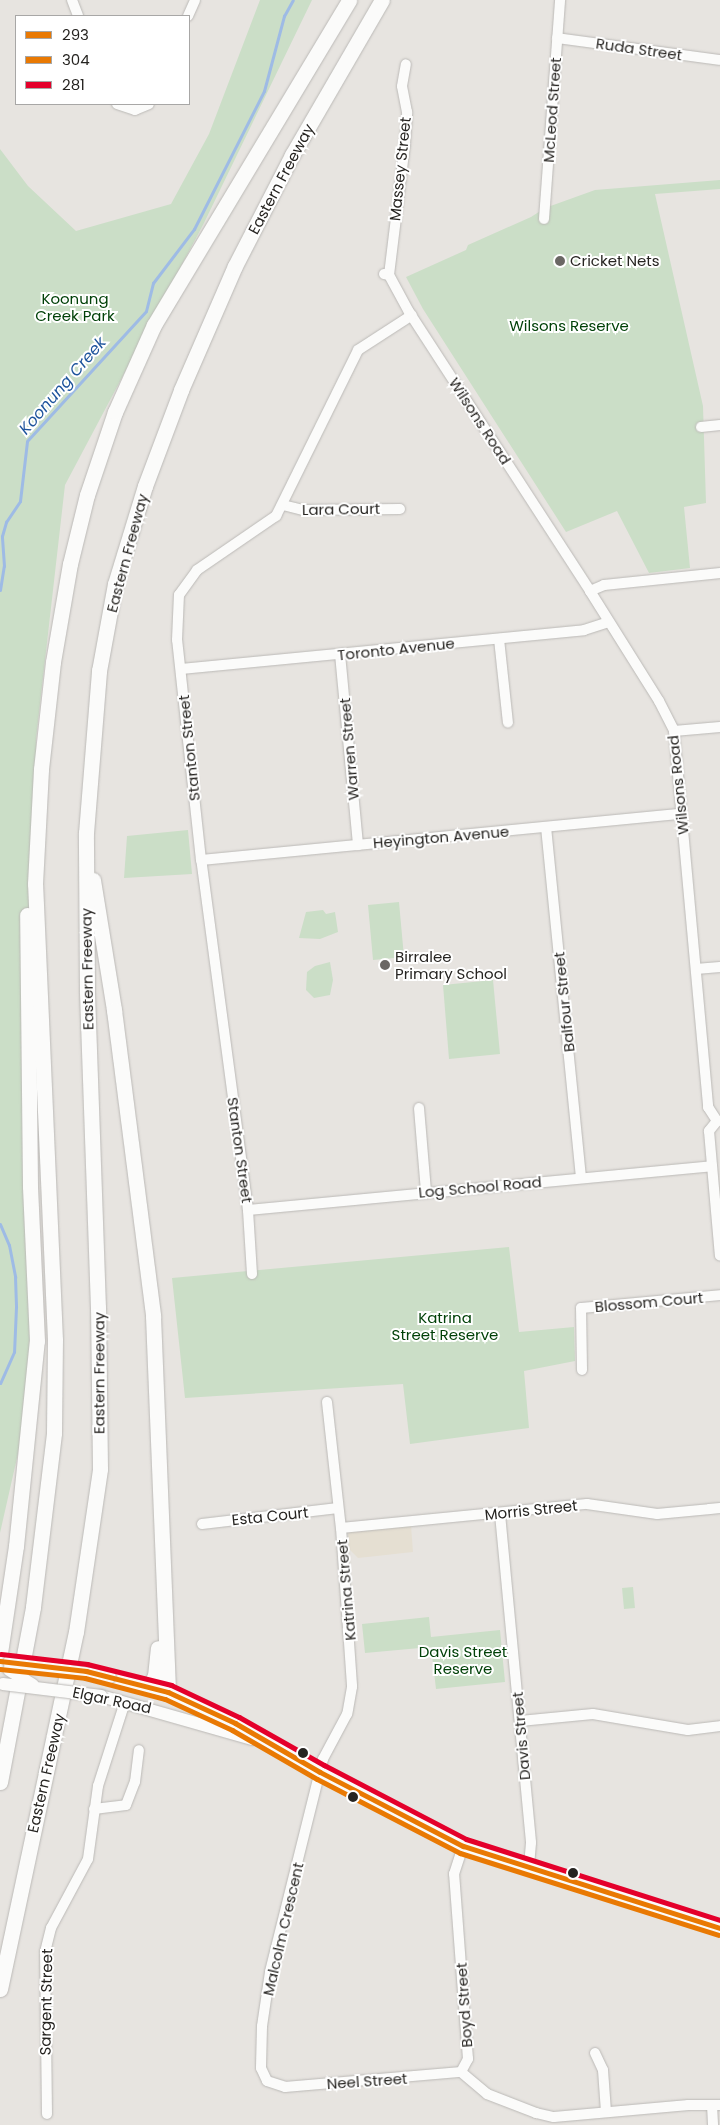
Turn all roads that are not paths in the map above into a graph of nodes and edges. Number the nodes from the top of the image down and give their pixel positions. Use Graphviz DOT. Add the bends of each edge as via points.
graph roads {
  1 [pos="72,0"];
  2 [pos="195,0"];
  3 [pos="349,0"];
  4 [pos="382,0"];
  5 [pos="560,0"];
  6 [pos="78,15"];
  7 [pos="188,15"];
  8 [pos="557,38"];
  9 [pos="720,60"];
  10 [pos="406,64"];
  11 [pos="120,105"];
  12 [pos="147,105"];
  13 [pos="544,219"];
  14 [pos="387,274"];
  15 [pos="412,316"];
  16 [pos="720,425"];
  17 [pos="701,427"];
  18 [pos="282,505"];
  19 [pos="400,510"];
  20 [pos="720,573"];
  21 [pos="590,591"];
  22 [pos="610,622"];
  23 [pos="499,639"];
  24 [pos="340,654"];
  25 [pos="53,662"];
  26 [pos="181,669"];
  27 [pos="508,723"];
  28 [pos="720,727"];
  29 [pos="674,731"];
  30 [pos="681,814"];
  31 [pos="546,827"];
  32 [pos="86,833"];
  33 [pos="358,845"];
  34 [pos="201,860"];
  35 [pos="720,967"];
  36 [pos="696,969"];
  37 [pos="419,1108"];
  38 [pos="718,1121"];
  39 [pos="712,1166"];
  40 [pos="581,1177"];
  41 [pos="426,1192"];
  42 [pos="248,1210"];
  43 [pos="720,1256"];
  44 [pos="252,1274"];
  45 [pos="720,1295"];
  46 [pos="582,1370"];
  47 [pos="327,1402"];
  48 [pos="338,1508"];
  49 [pos="720,1508"];
  50 [pos="500,1514"];
  51 [pos="18,1520"];
  52 [pos="202,1524"];
  53 [pos="341,1528"];
  54 [pos="162,1579"];
  55 [pos="0,1582"];
  56 [pos="5,1664"];
  57 [pos="2,1684"];
  58 [pos="35,1686"];
  59 [pos="149,1686"];
  60 [pos="168,1692"];
  61 [pos="125,1702"];
  62 [pos="520,1721"];
  63 [pos="720,1726"];
  64 [pos="278,1748"];
  65 [pos="138,1750"];
  66 [pos="320,1772"];
  67 [pos="0,1782"];
  68 [pos="94,1809"];
  69 [pos="463,1846"];
  70 [pos="529,1868"];
  71 [pos="720,1928"];
  72 [pos="0,1989"];
  73 [pos="595,2053"];
  74 [pos="461,2072"];
  75 [pos="272,2084"];
  76 [pos="716,2105"];
  77 [pos="606,2112"];
  78 [pos="47,2114"];
  79 [pos="554,2121"];
  80 [pos="713,2125"];
  1 -- 6 [label="street"];
  2 -- 7 [label="street"];
  3 -- 25 [label="highway, Eastern Freeway" via="154,326 132,373 87,495 70,564"];
  4 -- 32 [label="highway, Eastern Freeway" via="292,155 235,266 181,390 145,486 115,584 99,671"];
  5 -- 8 [label="street, McLeod Street"];
  8 -- 9 [label="street, Ruda Street"];
  8 -- 13 [label="street, McLeod Street"];
  10 -- 14 [label="street, Massey Street" via="402,86 406,112 405,144"];
  11 -- 12 [label="street" via="135,110"];
  14 -- 15 [label="street, Wilsons Road"];
  15 -- 18 [label="street, Stanton Street" via="358,350"];
  15 -- 21 [label="street, Wilsons Road"];
  16 -- 17 [label="street"];
  18 -- 19 [label="street, Lara Court" via="303,510"];
  18 -- 26 [label="street, Stanton Street" via="276,516 197,570 179,595 177,640"];
  20 -- 21 [label="street" via="604,585"];
  21 -- 22 [label="street, Wilsons Road"];
  22 -- 23 [label="street, Toronto Avenue" via="594,628"];
  22 -- 29 [label="street, Wilsons Road" via="660,701"];
  23 -- 24 [label="street, Toronto Avenue"];
  23 -- 27 [label="street"];
  24 -- 26 [label="street, Toronto Avenue"];
  24 -- 33 [label="street, Warren Street"];
  25 -- 51 [label="highway" via="36,759 28,844 25,977 37,1340"];
  25 -- 67 [label="highway, Eastern Freeway" via="41,769 35,884 54,1340 54,1433 33,1607"];
  26 -- 34 [label="street, Stanton Street"];
  28 -- 29 [label="street"];
  29 -- 30 [label="street, Wilsons Road"];
  30 -- 31 [label="street, Heyington Avenue"];
  30 -- 36 [label="street, Wilsons Road"];
  31 -- 33 [label="street, Heyington Avenue"];
  31 -- 40 [label="street, Balfour Street"];
  32 -- 54 [label="highway" via="114,1010 153,1316"];
  32 -- 72 [label="highway, Eastern Freeway" via="86,991 98,1299 100,1469 76,1632"];
  33 -- 34 [label="street, Heyington Avenue"];
  34 -- 42 [label="street, Stanton Street"];
  35 -- 36 [label="street"];
  36 -- 38 [label="street, Wilsons Road" via="708,1107"];
  37 -- 41 [label="street"];
  38 -- 39 [label="street, Wilsons Road" via="709,1131"];
  39 -- 40 [label="street, Log School Road"];
  39 -- 43 [label="street, Wilsons Road"];
  40 -- 41 [label="street, Log School Road"];
  41 -- 42 [label="street, Log School Road"];
  42 -- 44 [label="street, Stanton Street"];
  45 -- 46 [label="street, Blossom Court" via="581,1308"];
  47 -- 48 [label="street, Katrina Street"];
  48 -- 52 [label="street, Esta Court"];
  48 -- 53 [label="street, Katrina Street"];
  49 -- 50 [label="street, Morris Street" via="657,1514 587,1504"];
  50 -- 53 [label="street, Morris Street"];
  50 -- 62 [label="street, Davis Street"];
  51 -- 55 [label="highway"];
  51 -- 56 [label="highway" via="0,1653"];
  53 -- 66 [label="street, Katrina Street" via="352,1687 347,1714 323,1758"];
  54 -- 59 [label="highway" via="156,1669"];
  54 -- 60 [label="highway"];
  56 -- 58 [label="main road, bridge"];
  56 -- 59 [label="main road, Elgar Road, bridge" via="110,1677"];
  57 -- 58 [label="main road, Elgar Road, bridge"];
  58 -- 61 [label="main road, Elgar Road, bridge"];
  59 -- 60 [label="main road, Elgar Road"];
  59 -- 61 [label="main road"];
  60 -- 64 [label="main road, Elgar Road" via="235,1723"];
  61 -- 64 [label="main road, Elgar Road"];
  61 -- 68 [label="street, Sargent Street" via="105,1756"];
  62 -- 63 [label="street" via="593,1714 688,1730"];
  62 -- 70 [label="street, Davis Street" via="531,1844"];
  64 -- 66 [label="main road, Elgar Road"];
  65 -- 68 [label="street" via="135,1782 126,1805"];
  66 -- 69 [label="main road, Elgar Road"];
  66 -- 75 [label="street, Malcolm Crescent" via="266,2000 261,2068"];
  68 -- 78 [label="street, Sargent Street" via="88,1859 51,1928 45,1952"];
  69 -- 70 [label="main road, Elgar Road"];
  69 -- 74 [label="street, Boyd Street" via="454,1874 468,2059"];
  70 -- 71 [label="main road, Elgar Road"];
  73 -- 77 [label="street" via="603,2070"];
  74 -- 75 [label="street, Neel Street" via="285,2087"];
  74 -- 79 [label="street" via="487,2094"];
  76 -- 77 [label="street"];
  76 -- 80 [label="street"];
  77 -- 79 [label="street"];
}
